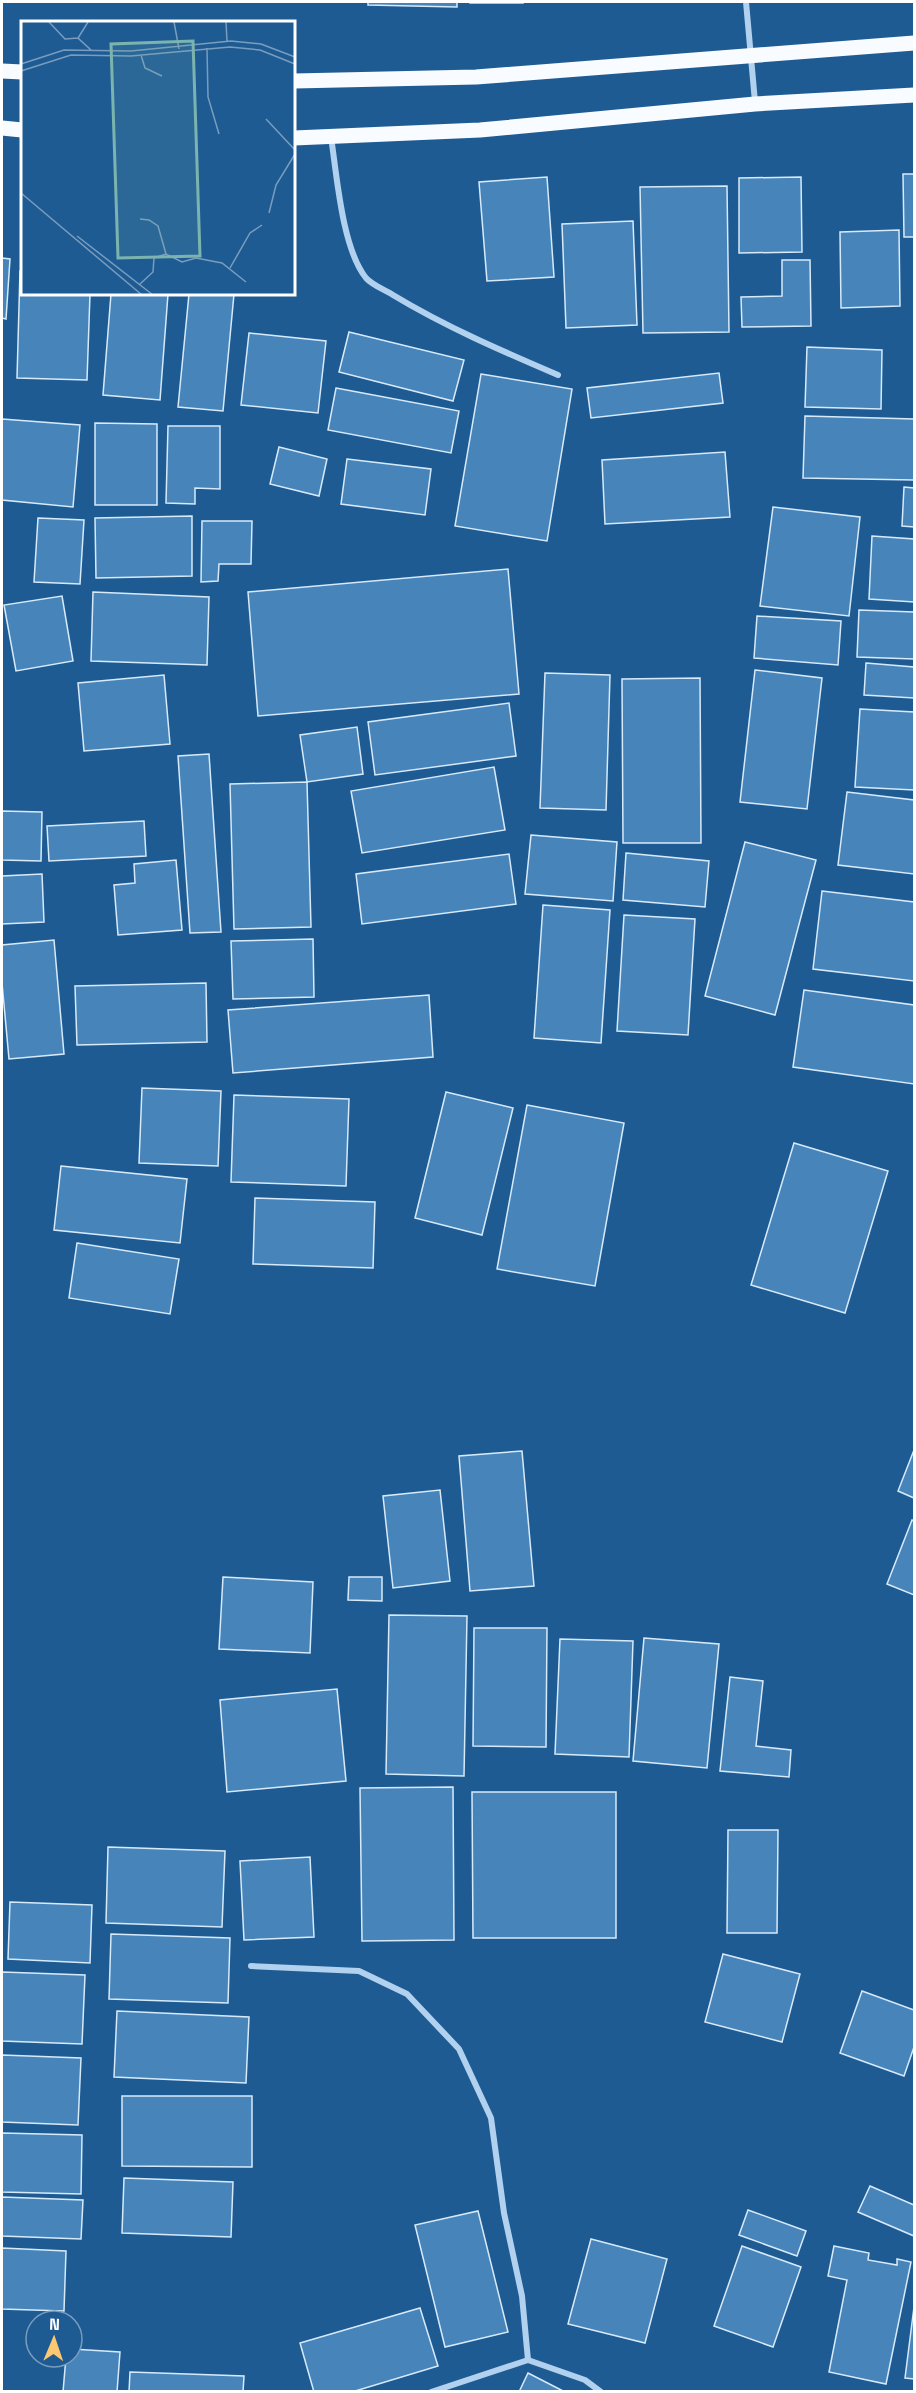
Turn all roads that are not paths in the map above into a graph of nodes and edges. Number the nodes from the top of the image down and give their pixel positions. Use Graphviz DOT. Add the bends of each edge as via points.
graph roads {
  1 [pos="746,2"];
  2 [pos="915,43"];
  3 [pos="750,56"];
  4 [pos="2,71"];
  5 [pos="21,72"];
  6 [pos="296,81"];
  7 [pos="915,95"];
  8 [pos="755,104"];
  9 [pos="2,128"];
  10 [pos="21,130"];
  11 [pos="331,137"];
  12 [pos="296,138"];
  13 [pos="558,375"];
  14 [pos="251,1966"];
  15 [pos="528,2360"];
  16 [pos="431,2391"];
  17 [pos="601,2391"];
  1 -- 3 [label="street"];
  2 -- 3 [label="main road"];
  3 -- 6 [label="main road" via="476,77"];
  3 -- 8 [label="street"];
  4 -- 5 [label="main road"];
  7 -- 8 [label="main road"];
  8 -- 11 [label="main road" via="480,130"];
  9 -- 10 [label="main road"];
  11 -- 12 [label="main road"];
  11 -- 13 [label="street" via="342,211 352,250 367,279 476,340"];
  14 -- 15 [label="street" via="359,1971 406,1994 459,2049 491,2118 504,2213 522,2296"];
  15 -- 16 [label="street"];
  15 -- 17 [label="street" via="585,2380"];
}
